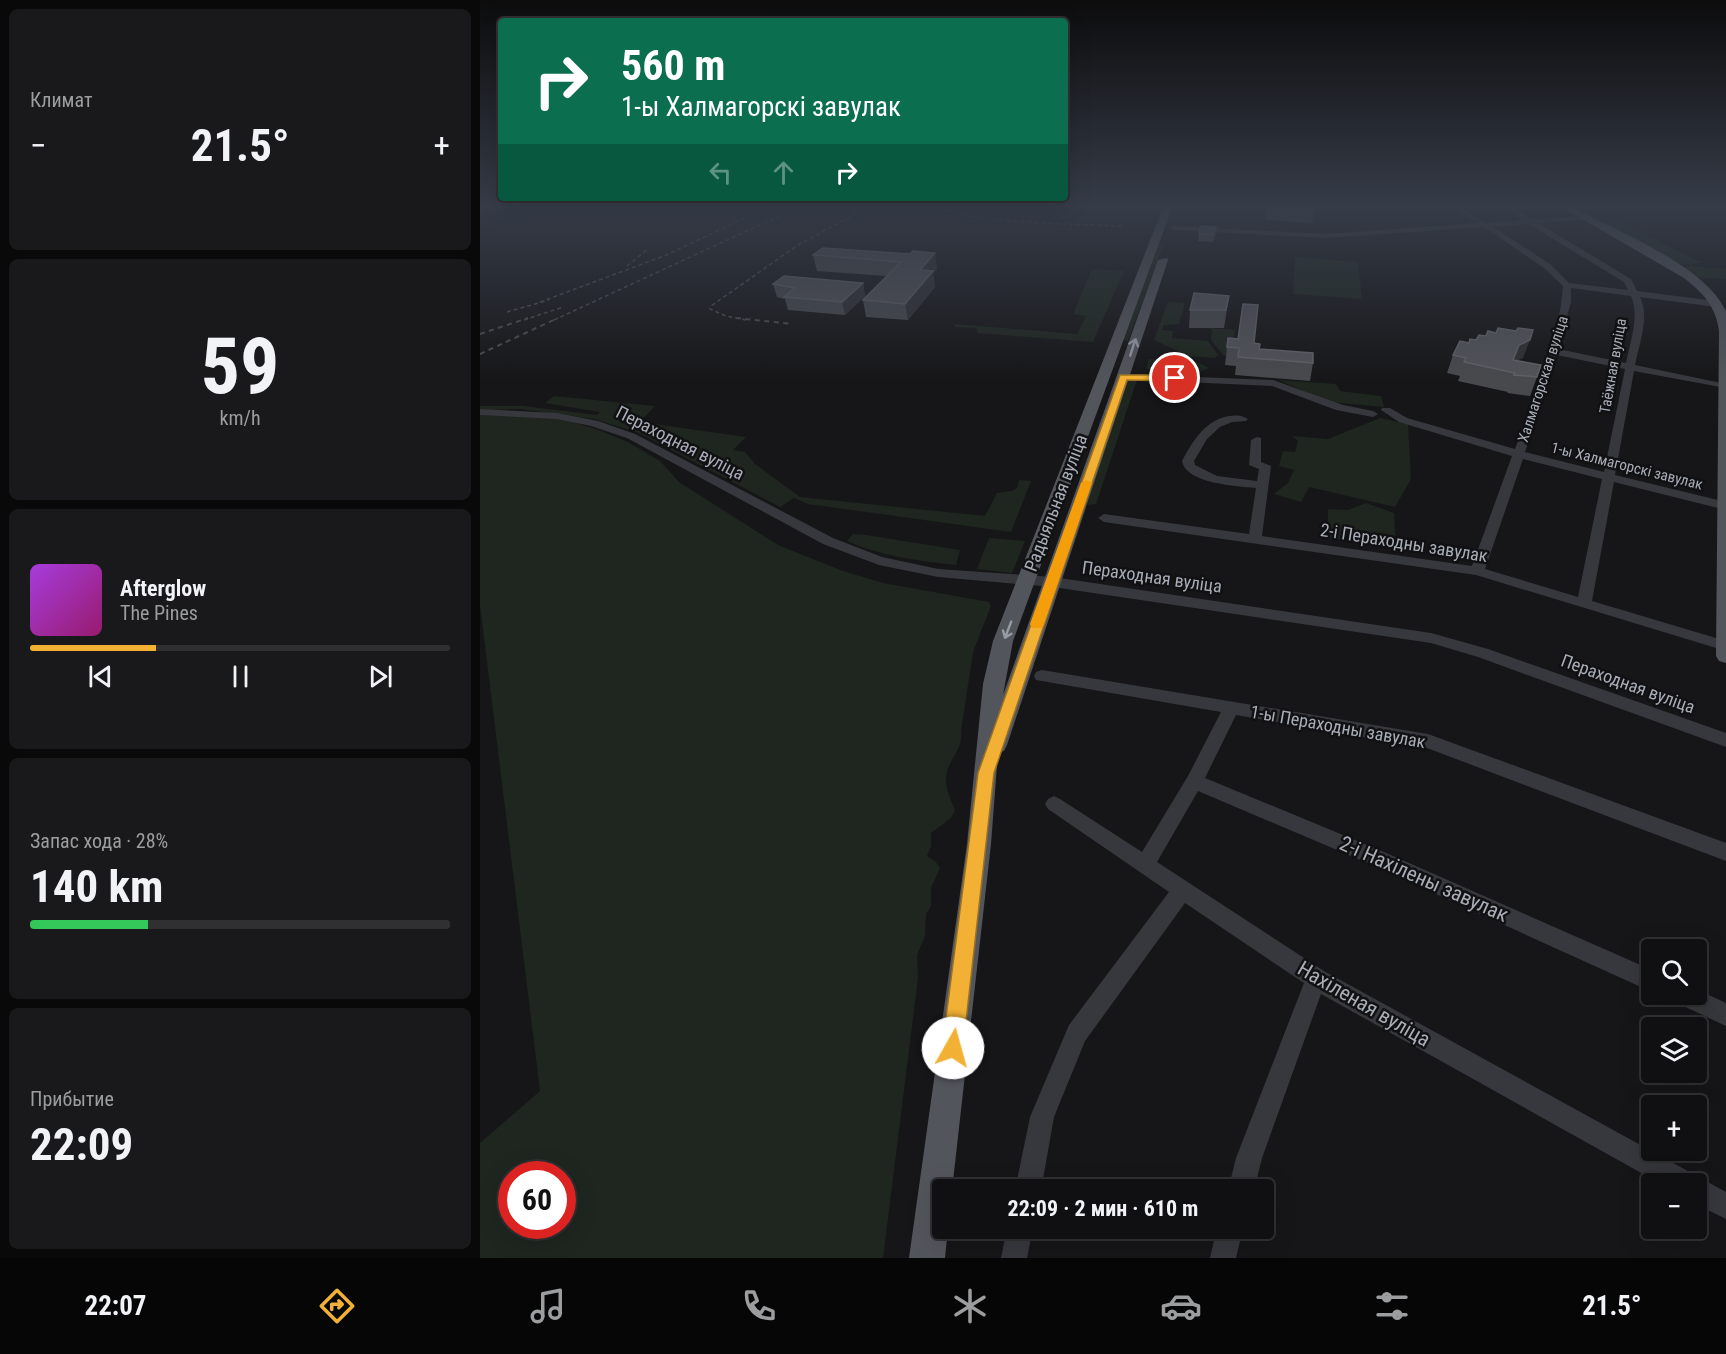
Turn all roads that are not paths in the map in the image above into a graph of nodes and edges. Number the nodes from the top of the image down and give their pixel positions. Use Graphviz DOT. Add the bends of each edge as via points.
graph roads {
  1 [pos="1147,264"];
  2 [pos="1162,264"];
  3 [pos="1544,264"];
  4 [pos="1603,264"];
  5 [pos="1667,264"];
  6 [pos="1566,285"];
  7 [pos="1635,294"];
  8 [pos="1716,303"];
  9 [pos="1553,351"];
  10 [pos="1630,367"];
  11 [pos="1123,377"];
  12 [pos="1724,386"];
  13 [pos="1386,410"];
  14 [pos="480,412"];
  15 [pos="1373,414"];
  16 [pos="1242,419"];
  17 [pos="1083,432"];
  18 [pos="1103,434"];
  19 [pos="1257,440"];
  20 [pos="1519,454"];
  21 [pos="1609,477"];
  22 [pos="1264,485"];
  23 [pos="1725,506"];
  24 [pos="1104,518"];
  25 [pos="1255,538"];
  26 [pos="1477,571"];
  27 [pos="1027,580"];
  28 [pos="1053,582"];
  29 [pos="1584,603"];
  30 [pos="1725,646"];
  31 [pos="1726,656"];
  32 [pos="1042,676"];
  33 [pos="1231,708"];
  34 [pos="1726,740"];
  35 [pos="986,773"];
  36 [pos="1194,781"];
  37 [pos="1054,804"];
  38 [pos="1726,852"];
  39 [pos="1145,864"];
  40 [pos="1182,890"];
  41 [pos="1641,976"];
  42 [pos="1316,979"];
  43 [pos="1706,1005"];
  44 [pos="1726,1015"];
  45 [pos="1667,1173"];
  46 [pos="1030,1179"];
  47 [pos="1244,1179"];
  48 [pos="1707,1195"];
  49 [pos="1726,1206"];
  50 [pos="1018,1239"];
  51 [pos="1227,1239"];
  52 [pos="927,1258"];
  53 [pos="1014,1258"];
  54 [pos="1223,1258"];
  1 -- 17 [label="main road, Радыяльная вуліца"];
  11 -- 2 [label="main road, Радыяльная вуліца, one-way"];
  3 -- 6 [label="street"];
  4 -- 7 [label="street" via="1628,281"];
  5 -- 8 [label="main road"];
  6 -- 7 [label="street"];
  6 -- 9 [label="street, Халмагорская вуліца" via="1568,302"];
  7 -- 8 [label="street"];
  7 -- 10 [label="street, Таёжная вуліца" via="1639,321"];
  8 -- 12 [label="main road" via="1725,331"];
  9 -- 10 [label="street"];
  9 -- 20 [label="street, Халмагорская вуліца"];
  10 -- 12 [label="street"];
  10 -- 21 [label="street, Таёжная вуліца"];
  11 -- 15 [label="street" via="1266,382 1293,388 1340,408"];
  11 -- 18 [label="main road, Радыяльная вуліца"];
  12 -- 23 [label="main road"];
  13 -- 20 [label="street, 1-ы Халмагорскі завулак" via="1404,420"];
  14 -- 27 [label="street, Пераходная вуліца" via="553,414 603,424 828,541 879,561 938,573"];
  16 -- 22 [label="street" via="1228,418 1214,425 1197,445 1189,466 1217,478"];
  17 -- 18 [label="main road"];
  17 -- 27 [label="main road, Радыяльная вуліца"];
  18 -- 28 [label="main road, Радыяльная вуліца"];
  19 -- 22 [label="street" via="1254,465 1265,466"];
  20 -- 21 [label="street, 1-ы Халмагорскі завулак"];
  20 -- 26 [label="street, Халмагорская вуліца"];
  21 -- 23 [label="street, 1-ы Халмагорскі завулак"];
  21 -- 29 [label="street, Таёжная вуліца"];
  22 -- 25 [label="street"];
  23 -- 30 [label="main road"];
  24 -- 25 [label="street, 2-і Пераходны завулак"];
  25 -- 26 [label="street, 2-і Пераходны завулак"];
  26 -- 29 [label="street, 2-і Пераходны завулак"];
  27 -- 28 [label="street, Пераходная вуліца"];
  27 -- 35 [label="main road, Радыяльная вуліца, one-way" via="1004,641 994,682"];
  28 -- 34 [label="street, Пераходная вуліца" via="1431,638 1484,653"];
  28 -- 35 [label="main road, Радыяльная вуліца"];
  29 -- 30 [label="street, 2-і Пераходны завулак"];
  30 -- 31 [label="main road"];
  32 -- 33 [label="street, 1-ы Пераходны завулак"];
  33 -- 36 [label="street"];
  33 -- 38 [label="street, 1-ы Пераходны завулак" via="1428,741"];
  35 -- 52 [label="main road, Радыяльная вуліца"];
  36 -- 39 [label="street"];
  36 -- 41 [label="street, 2-і Нахілены завулак"];
  37 -- 39 [label="street, Нахіленая вуліца"];
  39 -- 40 [label="street, Нахіленая вуліца"];
  40 -- 42 [label="street, Нахіленая вуліца"];
  40 -- 46 [label="street" via="1077,1033 1042,1117"];
  42 -- 45 [label="street, Нахіленая вуліца"];
  42 -- 47 [label="street"];
  43 -- 44 [label="street"];
  48 -- 49 [label="street"];
  50 -- 53 [label="street"];
  51 -- 54 [label="street"];
}
